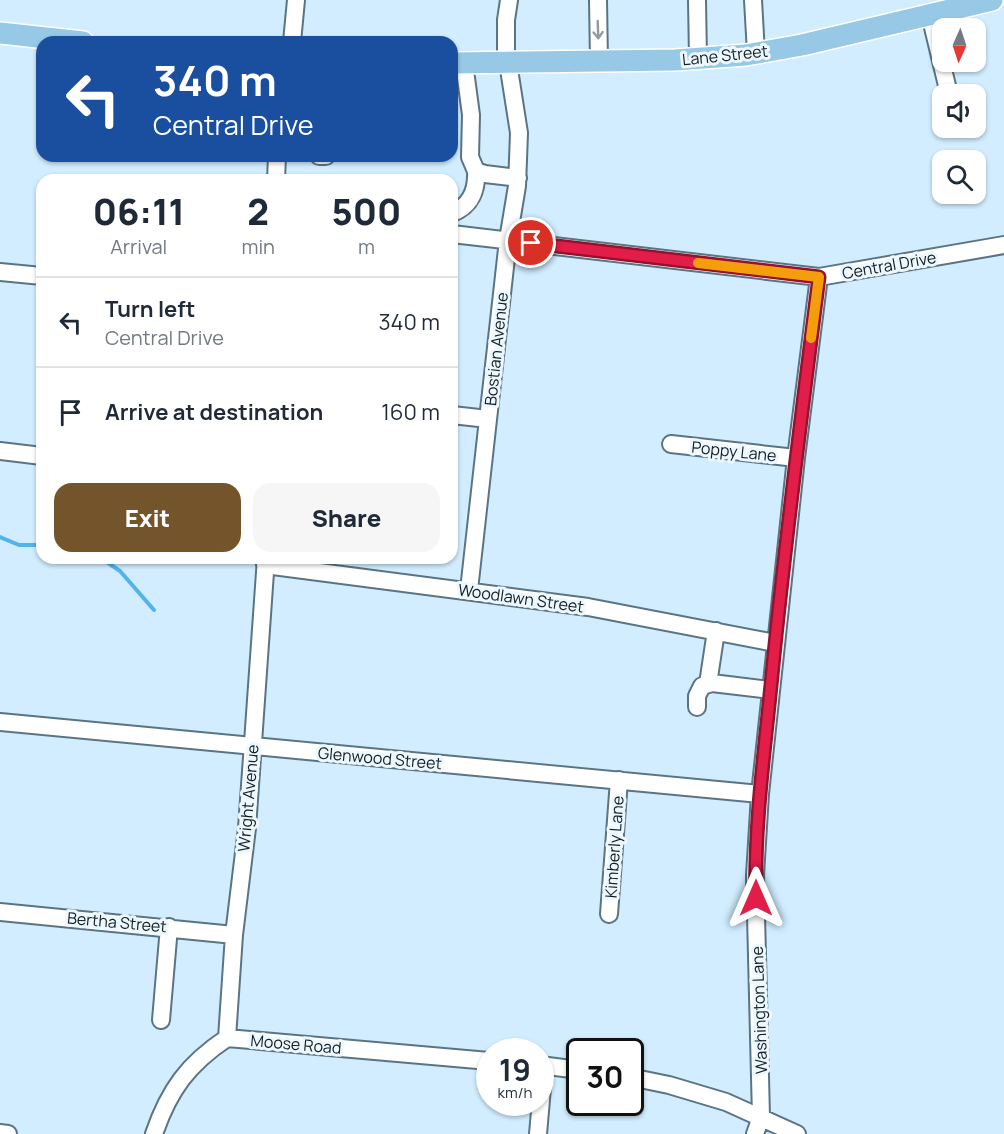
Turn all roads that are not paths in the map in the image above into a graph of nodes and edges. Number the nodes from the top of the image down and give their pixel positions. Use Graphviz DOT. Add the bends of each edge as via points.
graph roads {
  1 [pos="296,0"];
  2 [pos="509,0"];
  3 [pos="598,0"];
  4 [pos="697,0"];
  5 [pos="753,0"];
  6 [pos="988,0"];
  7 [pos="930,15"];
  8 [pos="0,33"];
  9 [pos="293,36"];
  10 [pos="36,37"];
  11 [pos="756,53"];
  12 [pos="698,58"];
  13 [pos="599,61"];
  14 [pos="508,62"];
  15 [pos="458,63"];
  16 [pos="947,84"];
  17 [pos="476,171"];
  18 [pos="518,178"];
  19 [pos="458,211"];
  20 [pos="458,235"];
  21 [pos="508,240"];
  22 [pos="1004,245"];
  23 [pos="0,272"];
  24 [pos="36,275"];
  25 [pos="819,277"];
  26 [pos="458,416"];
  27 [pos="488,419"];
  28 [pos="671,444"];
  29 [pos="0,451"];
  30 [pos="36,455"];
  31 [pos="796,458"];
  32 [pos="265,564"];
  33 [pos="280,564"];
  34 [pos="469,590"];
  35 [pos="716,631"];
  36 [pos="775,643"];
  37 [pos="708,684"];
  38 [pos="770,690"];
  39 [pos="697,707"];
  40 [pos="0,722"];
  41 [pos="252,747"];
  42 [pos="619,780"];
  43 [pos="760,794"];
  44 [pos="0,912"];
  45 [pos="609,914"];
  46 [pos="169,927"];
  47 [pos="234,934"];
  48 [pos="161,1020"];
  49 [pos="227,1038"];
  50 [pos="476,1060"];
  51 [pos="644,1080"];
  52 [pos="539,1116"];
  53 [pos="761,1117"];
  54 [pos="0,1133"];
  55 [pos="8,1134"];
  56 [pos="154,1134"];
  57 [pos="538,1134"];
  58 [pos="755,1134"];
  59 [pos="797,1134"];
  1 -- 9 [label="street"];
  2 -- 14 [label="street, Bostian Avenue"];
  3 -- 13 [label="street, one-way"];
  4 -- 12 [label="street"];
  5 -- 11 [label="street"];
  6 -- 7 [label="main road, Lane Street"];
  7 -- 11 [label="main road, Lane Street"];
  7 -- 16 [label="street"];
  8 -- 10 [label="main road"];
  11 -- 12 [label="main road, Lane Street"];
  12 -- 13 [label="main road, Lane Street"];
  13 -- 14 [label="main road, Lane Street"];
  14 -- 15 [label="main road, Lane Street"];
  14 -- 18 [label="street, Bostian Avenue" via="519,133"];
  15 -- 17 [label="street" via="471,115 470,157"];
  17 -- 18 [label="street"];
  17 -- 19 [label="street" via="473,196"];
  18 -- 21 [label="street, Bostian Avenue"];
  20 -- 21 [label="street, Central Drive"];
  21 -- 25 [label="street, Central Drive"];
  21 -- 27 [label="street, Bostian Avenue"];
  22 -- 25 [label="street, Central Drive"];
  23 -- 24 [label="street"];
  25 -- 31 [label="street, Washington Lane"];
  26 -- 27 [label="street"];
  27 -- 34 [label="street, Bostian Avenue"];
  28 -- 31 [label="street, Poppy Lane"];
  29 -- 30 [label="street"];
  31 -- 36 [label="street, Washington Lane"];
  32 -- 41 [label="street, Wright Avenue"];
  33 -- 34 [label="street, Woodlawn Street"];
  34 -- 35 [label="street, Woodlawn Street"];
  35 -- 36 [label="street, Woodlawn Street"];
  35 -- 37 [label="street"];
  36 -- 38 [label="street, Washington Lane"];
  37 -- 38 [label="street"];
  37 -- 39 [label="street" via="702,686 697,696"];
  38 -- 43 [label="street, Washington Lane"];
  40 -- 41 [label="street, Glenwood Street"];
  41 -- 42 [label="street, Glenwood Street"];
  41 -- 47 [label="street, Wright Avenue"];
  42 -- 43 [label="street, Glenwood Street"];
  42 -- 45 [label="street, Kimberly Lane"];
  43 -- 53 [label="street, Washington Lane" via="755,875"];
  44 -- 46 [label="street, Bertha Street"];
  46 -- 47 [label="street, Bertha Street"];
  46 -- 48 [label="street"];
  47 -- 49 [label="street, Wright Avenue"];
  49 -- 50 [label="street, Moose Road"];
  49 -- 56 [label="street, Moose Road" via="190,1068 164,1105"];
  51 -- 53 [label="street" via="726,1102"];
  52 -- 57 [label="street"];
  53 -- 58 [label="street, Washington Lane"];
  53 -- 59 [label="street"];
  54 -- 55 [label="street"];
}
